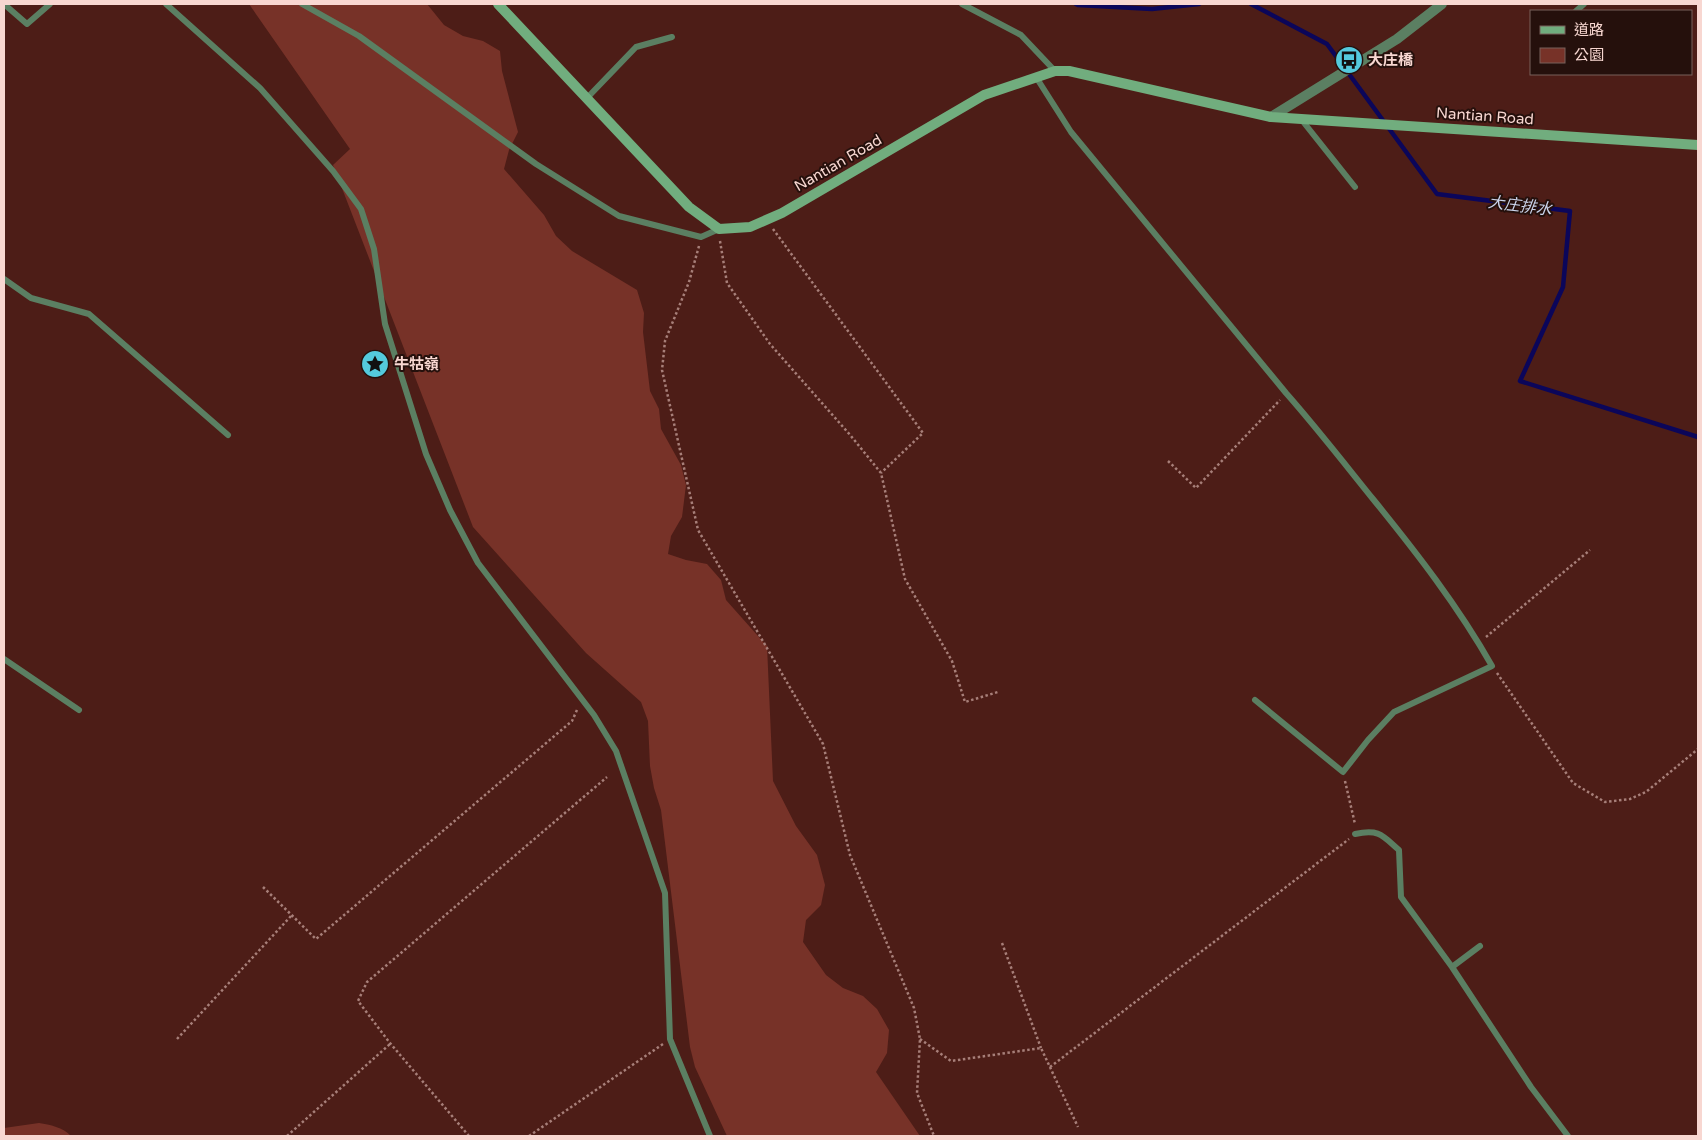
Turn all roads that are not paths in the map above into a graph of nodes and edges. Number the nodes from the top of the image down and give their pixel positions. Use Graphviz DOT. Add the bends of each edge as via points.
graph roads {
  1 [pos="4,4"];
  2 [pos="50,4"];
  3 [pos="166,4"];
  4 [pos="302,4"];
  5 [pos="498,4"];
  6 [pos="962,4"];
  7 [pos="1442,4"];
  8 [pos="672,37"];
  9 [pos="1055,71"];
  10 [pos="1036,77"];
  11 [pos="587,98"];
  12 [pos="1271,117"];
  13 [pos="1301,119"];
  14 [pos="1698,145"];
  15 [pos="1355,187"];
  16 [pos="719,229"];
  17 [pos="4,279"];
  18 [pos="228,435"];
  19 [pos="4,659"];
  20 [pos="1255,700"];
  21 [pos="79,710"];
  22 [pos="1355,834"];
  23 [pos="1480,946"];
  24 [pos="1452,967"];
  25 [pos="710,1136"];
  26 [pos="1568,1136"];
  1 -- 2 [label="lane" via="28,24"];
  3 -- 25 [label="lane" via="260,88 333,171 361,210 374,249 385,324 426,454 450,510 478,563 594,715 616,751 665,893 670,1039"];
  4 -- 16 [label="lane" via="359,36 536,164 619,216 701,237"];
  5 -- 11 [label="main road"];
  6 -- 9 [label="lane" via="1021,35"];
  7 -- 12 [label="street" via="1397,39"];
  8 -- 11 [label="lane" via="636,47"];
  9 -- 10 [label="main road, Nantian Road"];
  9 -- 12 [label="main road, Nantian Road" via="1069,71"];
  10 -- 16 [label="main road, Nantian Road" via="984,95 782,214 750,227"];
  10 -- 20 [label="lane" via="1071,132 1423,561 1492,666 1394,712 1343,772"];
  11 -- 16 [label="main road" via="689,207"];
  12 -- 13 [label="main road, Nantian Road"];
  13 -- 14 [label="main road, Nantian Road"];
  13 -- 15 [label="lane"];
  17 -- 18 [label="lane" via="31,298 89,314"];
  19 -- 21 [label="lane"];
  22 -- 24 [label="lane" via="1380,833 1399,850 1401,897"];
  23 -- 24 [label="lane"];
  24 -- 26 [label="lane" via="1531,1087"];
}
